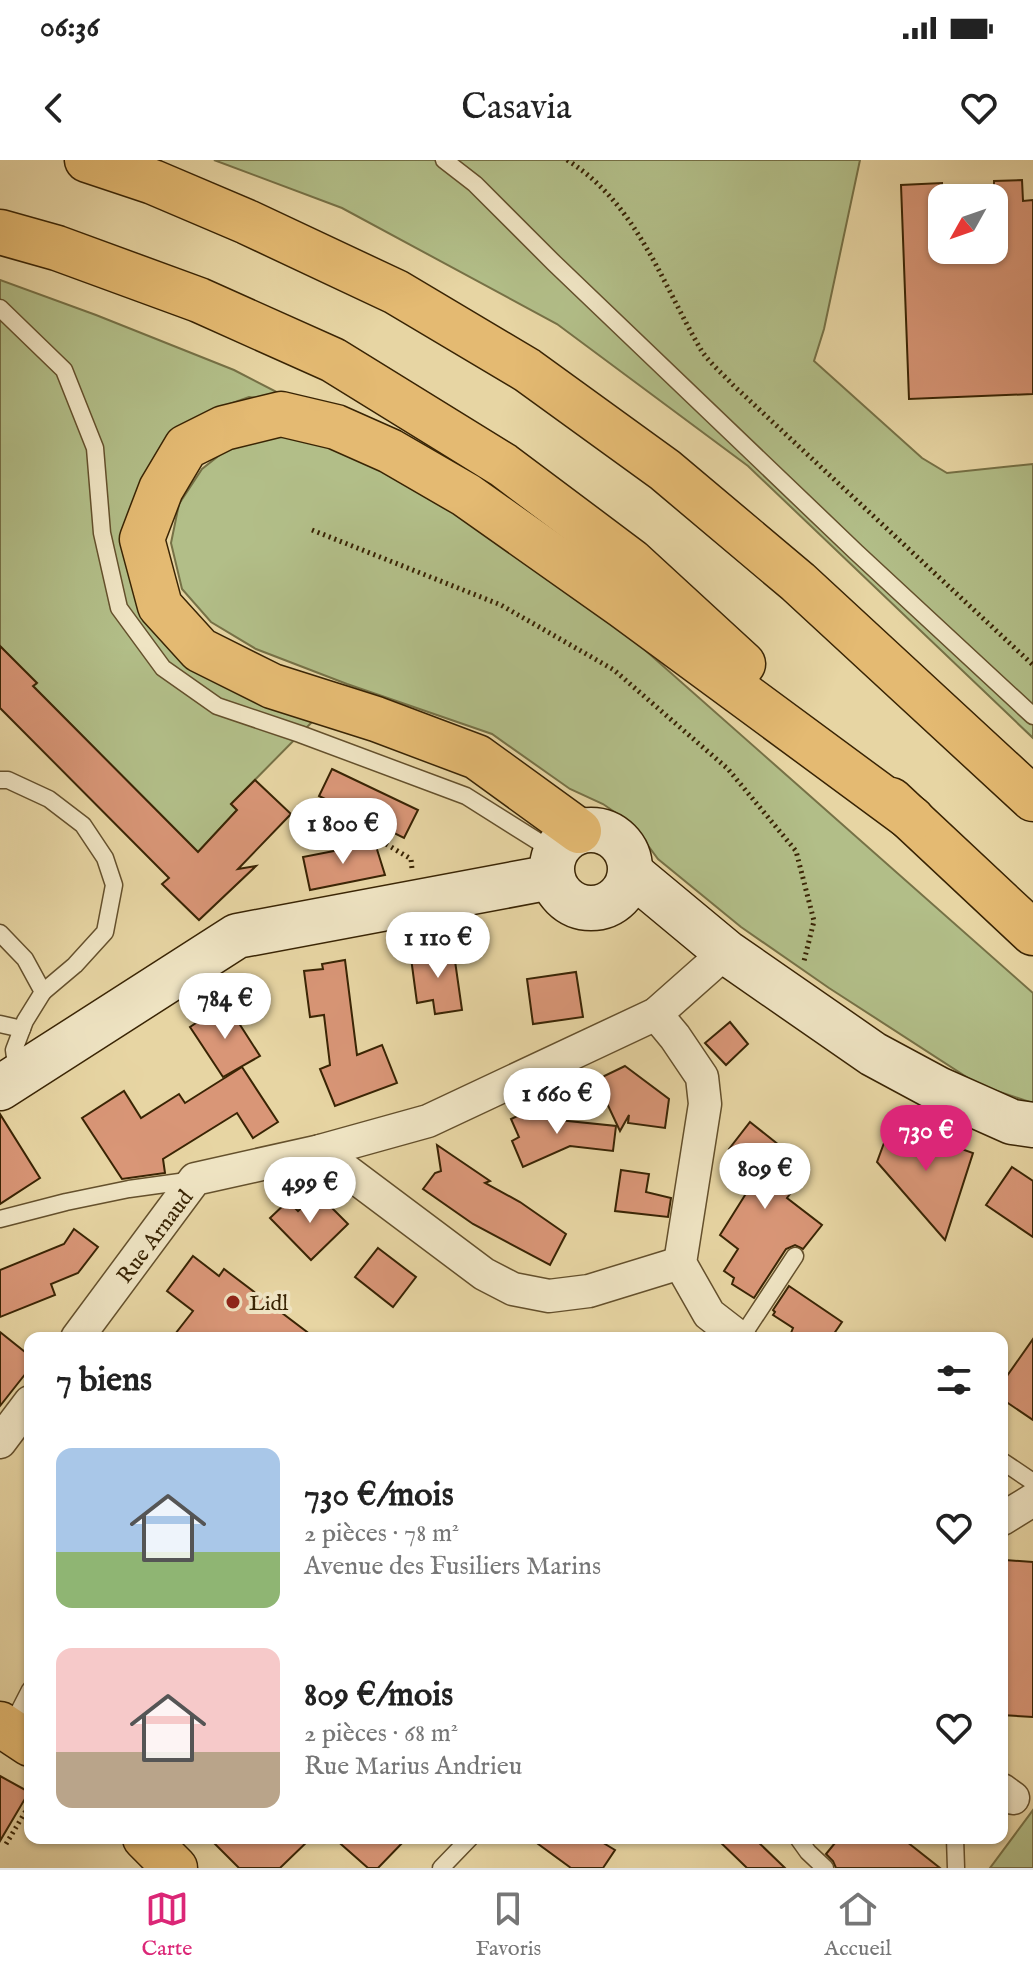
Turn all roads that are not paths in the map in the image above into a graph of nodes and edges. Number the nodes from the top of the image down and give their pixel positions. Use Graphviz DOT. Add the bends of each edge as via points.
graph roads {
  1 [pos="87,160"];
  2 [pos="444,160"];
  3 [pos="0,232"];
  4 [pos="0,308"];
  5 [pos="1033,716"];
  6 [pos="0,780"];
  7 [pos="1033,799"];
  8 [pos="912,819"];
  9 [pos="562,853"];
  10 [pos="631,873"];
  11 [pos="0,933"];
  12 [pos="1033,933"];
  13 [pos="726,952"];
  14 [pos="43,992"];
  15 [pos="656,1014"];
  16 [pos="0,1024"];
  17 [pos="22,1029"];
  18 [pos="9,1083"];
  19 [pos="1033,1125"];
  20 [pos="320,1151"];
  21 [pos="195,1179"];
  22 [pos="0,1219"];
  23 [pos="795,1256"];
  24 [pos="680,1263"];
  25 [pos="81,1332"];
  26 [pos="732,1332"];
  27 [pos="744,1332"];
  28 [pos="24,1410"];
  29 [pos="0,1442"];
  30 [pos="1008,1465"];
  31 [pos="1033,1482"];
  32 [pos="1033,1500"];
  33 [pos="1008,1515"];
  34 [pos="24,1702"];
  35 [pos="14,1723"];
  36 [pos="151,1844"];
  37 [pos="464,1844"];
  38 [pos="802,1844"];
  39 [pos="955,1844"];
  40 [pos="175,1868"];
  41 [pos="441,1868"];
  42 [pos="825,1868"];
  43 [pos="956,1868"];
  1 -- 7 [label="main road" via="247,222 396,292 527,370 665,470 786,572"];
  2 -- 5 [label="lane"];
  3 -- 8 [label="main road" via="199,300 333,360 503,465 631,561"];
  4 -- 9 [label="lane" via="64,370 95,448 102,533 119,608 163,668 217,706 466,796"];
  6 -- 14 [label="lane" via="49,799 83,825 105,858 114,885 105,932"];
  8 -- 9 [label="main road" via="611,597 466,495 390,451 336,427 281,414 224,428 186,447 161,489 142,539 160,606 200,650 272,686 477,757"];
  8 -- 12 [label="main road"];
  9 -- 10 [label="street" via="598,830 618,839"];
  9 -- 10 [label="street" via="562,896 585,909 616,900"];
  9 -- 18 [label="street" via="237,936"];
  10 -- 13 [label="street"];
  11 -- 14 [label="lane" via="25,959"];
  13 -- 15 [label="street, Rue Arnaud"];
  13 -- 19 [label="street" via="873,1054 1012,1122"];
  14 -- 17 [label="lane"];
  15 -- 20 [label="street, Rue Arnaud" via="428,1121"];
  15 -- 24 [label="street" via="702,1077 705,1104"];
  16 -- 17 [label="lane"];
  17 -- 18 [label="lane"];
  20 -- 21 [label="street, Rue Arnaud"];
  20 -- 24 [label="street" via="484,1274 513,1289 549,1296 589,1291"];
  21 -- 22 [label="lane"];
  21 -- 25 [label="street, Rue Arnaud"];
  23 -- 27 [label="lane"];
  24 -- 26 [label="street" via="709,1314"];
  28 -- 29 [label="street"];
  30 -- 31 [label="lane"];
  32 -- 33 [label="street"];
  34 -- 35 [label="lane"];
  36 -- 40 [label="main road"];
  37 -- 41 [label="lane"];
  38 -- 42 [label="lane"];
  39 -- 43 [label="lane"];
}
